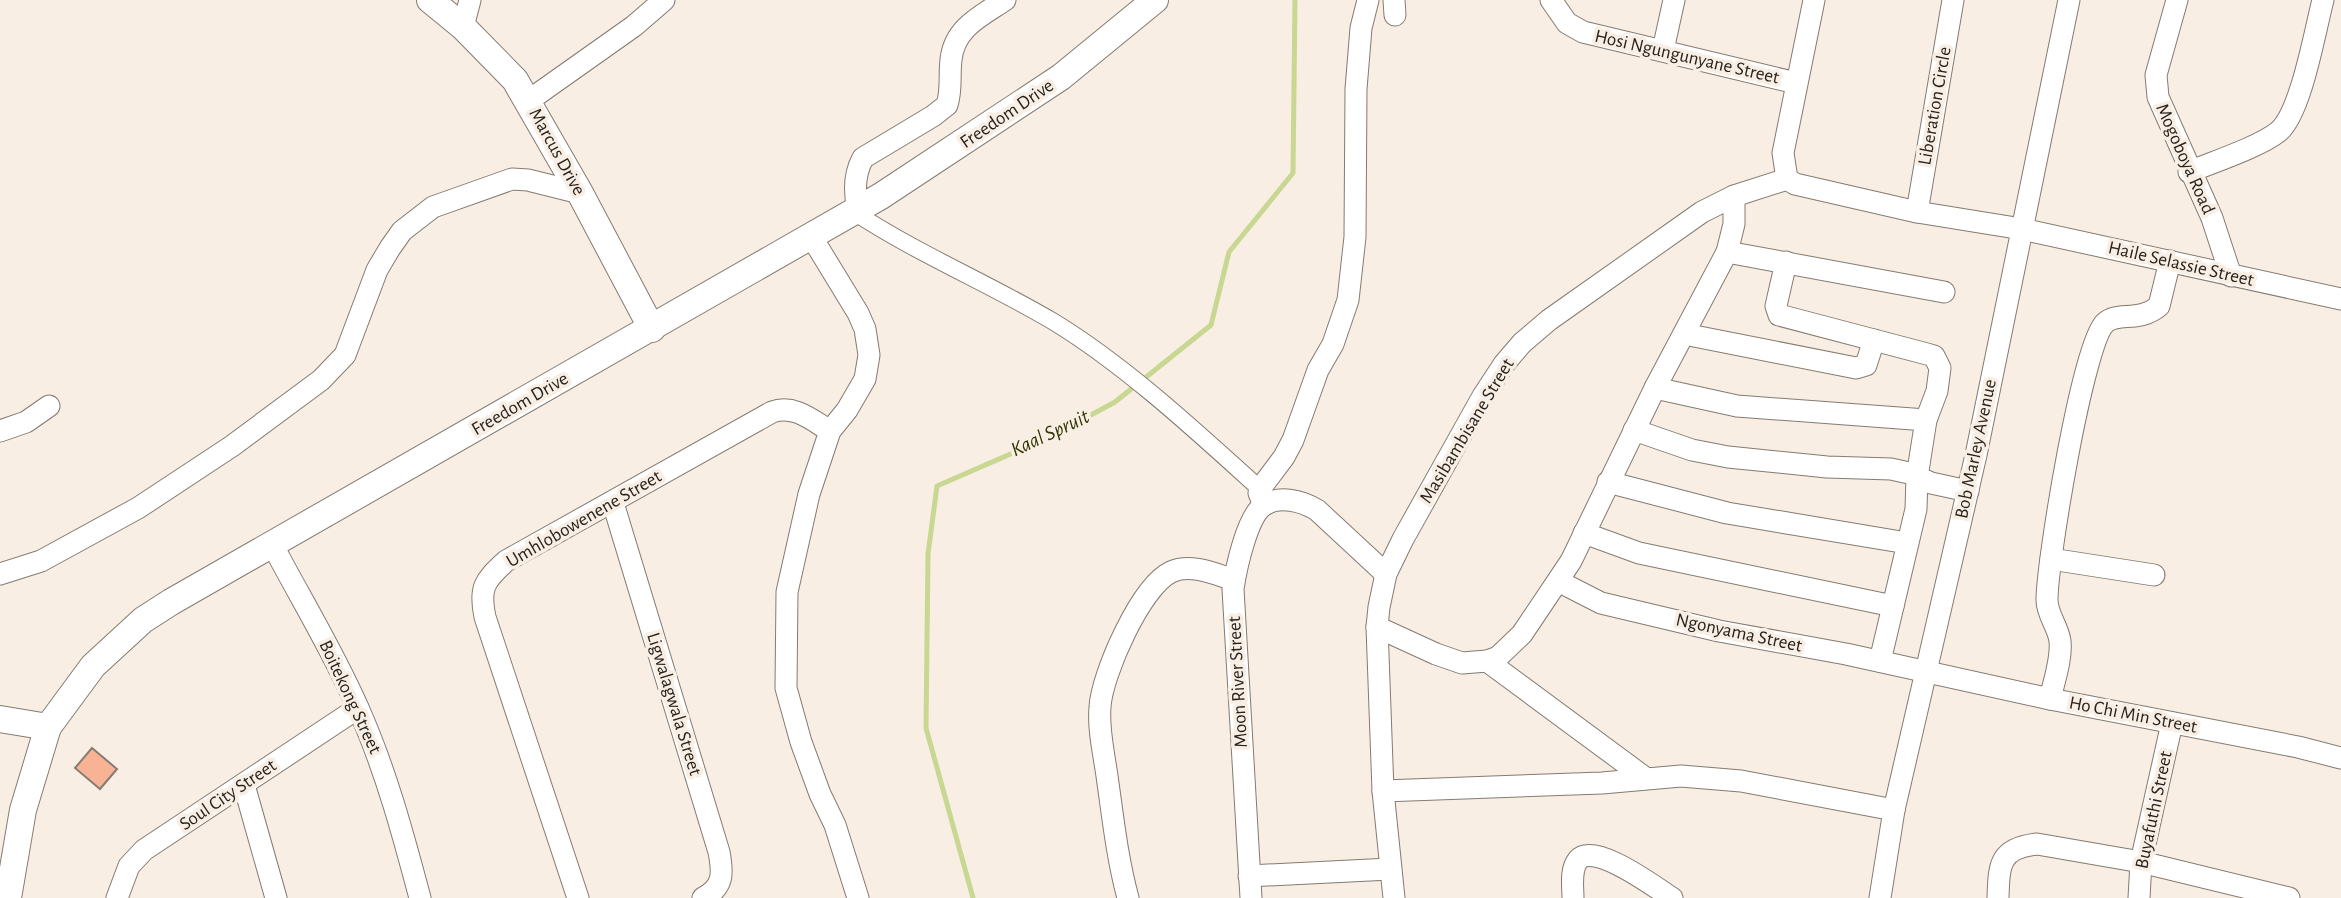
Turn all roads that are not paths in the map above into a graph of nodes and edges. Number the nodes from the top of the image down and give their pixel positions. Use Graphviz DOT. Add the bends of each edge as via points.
graph roads {
  1 [pos="430,0"];
  2 [pos="470,0"];
  3 [pos="664,0"];
  4 [pos="1005,0"];
  5 [pos="1154,0"];
  6 [pos="1368,0"];
  7 [pos="1551,0"];
  8 [pos="1674,0"];
  9 [pos="1814,0"];
  10 [pos="1953,0"];
  11 [pos="2069,0"];
  12 [pos="2177,0"];
  13 [pos="2323,0"];
  14 [pos="463,27"];
  15 [pos="1663,50"];
  16 [pos="1796,83"];
  17 [pos="528,102"];
  18 [pos="2189,172"];
  19 [pos="1787,179"];
  20 [pos="580,193"];
  21 [pos="1734,196"];
  22 [pos="856,211"];
  23 [pos="1917,212"];
  24 [pos="2022,229"];
  25 [pos="811,236"];
  26 [pos="1727,252"];
  27 [pos="2170,261"];
  28 [pos="1786,262"];
  29 [pos="2231,276"];
  30 [pos="1944,292"];
  31 [pos="2341,299"];
  32 [pos="652,329"];
  33 [pos="1684,334"];
  34 [pos="1874,340"];
  35 [pos="1655,388"];
  36 [pos="49,406"];
  37 [pos="1926,421"];
  38 [pos="1634,430"];
  39 [pos="0,431"];
  40 [pos="830,431"];
  41 [pos="1917,477"];
  42 [pos="1608,482"];
  43 [pos="1968,491"];
  44 [pos="1262,497"];
  45 [pos="612,503"];
  46 [pos="1584,533"];
  47 [pos="1907,543"];
  48 [pos="272,544"];
  49 [pos="2051,559"];
  50 [pos="0,574"];
  51 [pos="1386,574"];
  52 [pos="2154,575"];
  53 [pos="1234,580"];
  54 [pos="1558,581"];
  55 [pos="1893,606"];
  56 [pos="1377,627"];
  57 [pos="1487,661"];
  58 [pos="1880,661"];
  59 [pos="1925,672"];
  60 [pos="2050,699"];
  61 [pos="359,708"];
  62 [pos="0,719"];
  63 [pos="2172,723"];
  64 [pos="48,727"];
  65 [pos="2341,758"];
  66 [pos="1644,777"];
  67 [pos="244,785"];
  68 [pos="1383,792"];
  69 [pos="1894,810"];
  70 [pos="2141,862"];
  71 [pos="1390,869"];
  72 [pos="1249,876"];
  73 [pos="2279,896"];
  74 [pos="8,898"];
  75 [pos="117,898"];
  76 [pos="276,898"];
  77 [pos="420,898"];
  78 [pos="579,898"];
  79 [pos="703,898"];
  80 [pos="858,898"];
  81 [pos="1128,898"];
  82 [pos="1251,898"];
  83 [pos="1394,898"];
  84 [pos="1573,898"];
  85 [pos="1672,898"];
  86 [pos="1880,898"];
  87 [pos="1998,898"];
  88 [pos="2139,898"];
  1 -- 14 [label="street, Marcus Drive"];
  2 -- 14 [label="street"];
  3 -- 17 [label="street"];
  4 -- 22 [label="street" via="957,38 947,105 863,159 855,189"];
  5 -- 22 [label="street, Freedom Drive" via="1061,77"];
  6 -- 44 [label="street, Moon River Street" via="1356,89 1355,237 1348,300 1293,440"];
  7 -- 15 [label="street, Hosi Ngungunyane Street" via="1574,28"];
  8 -- 15 [label="street"];
  9 -- 16 [label="street"];
  10 -- 23 [label="street, Liberation Circle"];
  11 -- 24 [label="street, Bob Marley Avenue"];
  12 -- 18 [label="street, Mogoboya Road" via="2156,88"];
  13 -- 18 [label="street" via="2295,107 2284,125 2263,140"];
  14 -- 17 [label="street, Marcus Drive" via="507,71"];
  15 -- 16 [label="street, Hosi Ngungunyane Street"];
  16 -- 19 [label="street" via="1783,153"];
  17 -- 20 [label="street, Marcus Drive"];
  18 -- 29 [label="street, Mogoboya Road"];
  19 -- 21 [label="street, Masibambisane Street"];
  19 -- 23 [label="street"];
  20 -- 32 [label="street, Marcus Drive"];
  20 -- 50 [label="street" via="512,179 433,207 402,231 390,248 345,355 321,380 138,508 41,561"];
  21 -- 26 [label="street"];
  21 -- 51 [label="street, Masibambisane Street" via="1663,238 1522,343 1483,396"];
  22 -- 25 [label="street, Freedom Drive"];
  22 -- 44 [label="street" via="886,233 1077,338 1151,393"];
  23 -- 24 [label="street"];
  24 -- 27 [label="street, Haile Selassie Street"];
  24 -- 43 [label="street, Bob Marley Avenue"];
  25 -- 32 [label="street, Freedom Drive"];
  25 -- 40 [label="street" via="858,313 868,341 865,379"];
  26 -- 28 [label="street"];
  26 -- 33 [label="street"];
  27 -- 29 [label="street, Haile Selassie Street"];
  27 -- 49 [label="street" via="2159,306 2142,316 2115,317 2106,322 2094,342 2060,492"];
  28 -- 30 [label="street"];
  28 -- 34 [label="street" via="1776,306 1779,315"];
  29 -- 31 [label="street, Haile Selassie Street"];
  32 -- 48 [label="street, Freedom Drive"];
  33 -- 34 [label="street" via="1856,368 1867,365"];
  33 -- 35 [label="street"];
  34 -- 37 [label="street" via="1934,356 1938,361 1937,391"];
  35 -- 37 [label="street" via="1725,404"];
  35 -- 38 [label="street"];
  36 -- 39 [label="street" via="26,422"];
  37 -- 41 [label="street"];
  38 -- 41 [label="street" via="1728,457 1883,468"];
  38 -- 42 [label="street"];
  40 -- 45 [label="street, Umhlobowenene Street" via="798,412 777,410"];
  40 -- 80 [label="street" via="789,579 786,688"];
  41 -- 43 [label="street"];
  41 -- 47 [label="street" via="1916,509"];
  42 -- 46 [label="street"];
  42 -- 47 [label="street" via="1727,513"];
  43 -- 59 [label="street, Bob Marley Avenue"];
  44 -- 51 [label="street" via="1307,504 1317,510"];
  44 -- 53 [label="street, Moon River Street"];
  45 -- 78 [label="street, Umhlobowenene Street" via="506,561 482,589 485,617"];
  45 -- 79 [label="street, Ligwalagwala Street" via="719,852 722,877 716,889"];
  46 -- 54 [label="street"];
  46 -- 55 [label="street" via="1639,553"];
  47 -- 55 [label="street"];
  48 -- 61 [label="street, Boitekong Street"];
  48 -- 64 [label="street, Freedom Drive" via="144,620 93,666"];
  49 -- 52 [label="street"];
  49 -- 60 [label="street" via="2047,604 2060,641"];
  51 -- 56 [label="street, Masibambisane Street"];
  53 -- 72 [label="street, Moon River Street"];
  53 -- 81 [label="street" via="1192,569 1166,576 1130,621 1106,680 1101,730 1112,824"];
  54 -- 57 [label="street" via="1522,634"];
  54 -- 58 [label="street, Ngonyama Street" via="1626,609"];
  55 -- 58 [label="street"];
  56 -- 57 [label="street" via="1457,662"];
  56 -- 68 [label="street, Masibambisane Street"];
  57 -- 66 [label="street"];
  58 -- 59 [label="street, Ngonyama Street"];
  59 -- 60 [label="street, Ho Chi Min Street"];
  59 -- 69 [label="street, Bob Marley Avenue"];
  60 -- 63 [label="street, Ho Chi Min Street"];
  61 -- 67 [label="street, Soul City Street"];
  61 -- 77 [label="street, Boitekong Street" via="397,813"];
  62 -- 64 [label="street"];
  63 -- 65 [label="street, Ho Chi Min Street"];
  63 -- 70 [label="street, Buyafuthi Street"];
  64 -- 74 [label="street, Freedom Drive" via="23,810"];
  66 -- 68 [label="street" via="1602,783"];
  66 -- 69 [label="street" via="1729,779"];
  67 -- 75 [label="street, Soul City Street" via="144,850 129,866"];
  67 -- 76 [label="street"];
  68 -- 71 [label="street, Masibambisane Street"];
  69 -- 86 [label="street, Bob Marley Avenue"];
  70 -- 73 [label="street"];
  70 -- 87 [label="street" via="2037,844 2023,846 2005,856"];
  70 -- 88 [label="street, Buyafuthi Street"];
  71 -- 72 [label="street"];
  71 -- 83 [label="street, Masibambisane Street"];
  72 -- 82 [label="street, Moon River Street"];
  84 -- 85 [label="street" via="1572,880 1580,858 1595,855"];
}
